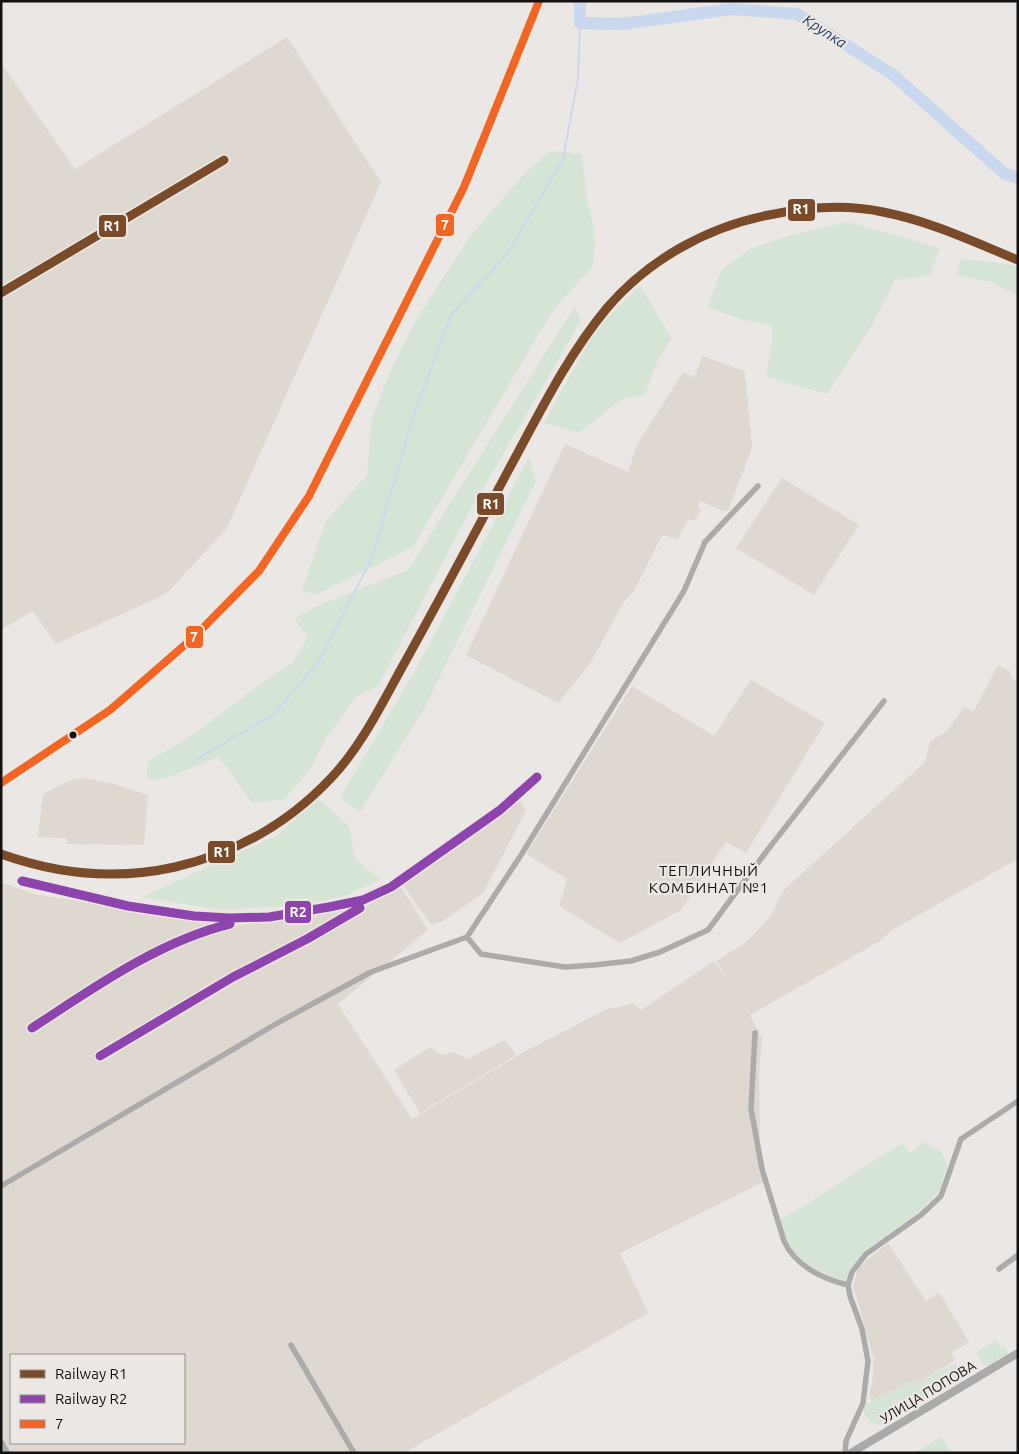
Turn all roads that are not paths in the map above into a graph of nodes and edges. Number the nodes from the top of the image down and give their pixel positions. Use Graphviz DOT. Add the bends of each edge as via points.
graph roads {
  1 [pos="539,1"];
  2 [pos="758,486"];
  3 [pos="884,701"];
  4 [pos="1,783"];
  5 [pos="466,936"];
  6 [pos="755,1033"];
  7 [pos="1018,1101"];
  8 [pos="1,1186"];
  9 [pos="1018,1255"];
  10 [pos="999,1269"];
  11 [pos="848,1285"];
  12 [pos="291,1345"];
  13 [pos="1018,1353"];
  14 [pos="1,1444"];
  15 [pos="6,1453"];
  16 [pos="354,1453"];
  17 [pos="845,1453"];
  18 [pos="851,1453"];
  1 -- 4 [label="street" via="464,187 308,496 259,571 194,637 110,710"];
  2 -- 5 [label="street" via="705,542 684,591 521,855"];
  3 -- 5 [label="street" via="708,930 631,961 564,967 481,954"];
  5 -- 8 [label="street" via="371,972 281,1021"];
  6 -- 11 [label="street" via="751,1109 762,1169 788,1252 808,1269"];
  7 -- 11 [label="street" via="961,1138 941,1196 921,1215 866,1254 852,1272"];
  9 -- 10 [label="street"];
  11 -- 17 [label="street" via="868,1361 863,1403 846,1441"];
  12 -- 16 [label="street"];
  13 -- 18 [label="street, УЛИЦА ПОПОВА"];
  14 -- 15 [label="street"];
}
